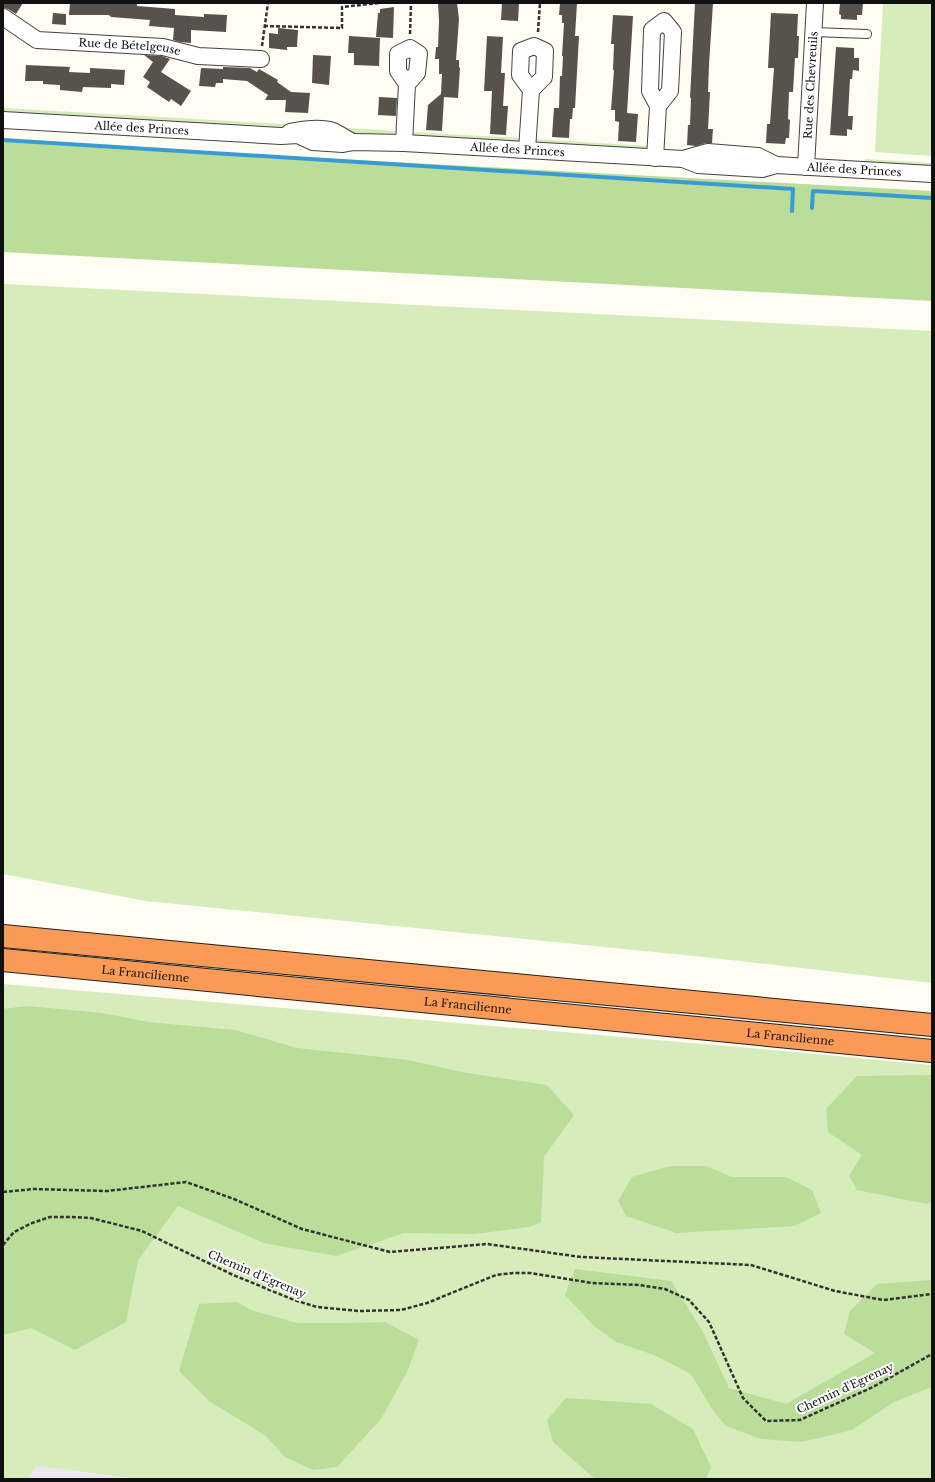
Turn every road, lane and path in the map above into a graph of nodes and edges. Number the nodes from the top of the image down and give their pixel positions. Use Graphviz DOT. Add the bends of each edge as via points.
graph roads {
  1 [pos="268,3"];
  2 [pos="379,3"];
  3 [pos="411,3"];
  4 [pos="540,3"];
  5 [pos="816,3"];
  6 [pos="342,5"];
  7 [pos="3,17"];
  8 [pos="264,26"];
  9 [pos="814,32"];
  10 [pos="867,34"];
  11 [pos="534,46"];
  12 [pos="410,48"];
  13 [pos="261,59"];
  14 [pos="531,90"];
  15 [pos="658,106"];
  16 [pos="3,120"];
  17 [pos="404,143"];
  18 [pos="527,150"];
  19 [pos="655,158"];
  20 [pos="806,167"];
  21 [pos="932,174"];
  22 [pos="3,924"];
  23 [pos="3,936"];
  24 [pos="31,939"];
  25 [pos="3,960"];
  26 [pos="128,973"];
  27 [pos="3,975"];
  28 [pos="932,1025"];
  29 [pos="932,1051"];
  30 [pos="3,1192"];
  31 [pos="3,1245"];
  32 [pos="932,1294"];
  33 [pos="932,1354"];
  1 -- 8 [label="path"];
  2 -- 6 [label="path"];
  3 -- 12 [label="path"];
  4 -- 11 [label="path" via="538,36"];
  5 -- 9 [label="street, Rue des Chevreuils"];
  6 -- 8 [label="path" via="342,28"];
  7 -- 13 [label="street, Rue de Bételgeuse" via="37,40 163,47 198,56"];
  8 -- 13 [label="path"];
  9 -- 10 [label="lane"];
  9 -- 20 [label="street, Rue des Chevreuils"];
  11 -- 14 [label="street" via="545,51 544,77"];
  11 -- 14 [label="street" via="521,51 520,76"];
  12 -- 17 [label="street" via="398,54 398,71 407,84"];
  14 -- 18 [label="street"];
  15 -- 19 [label="street"];
  16 -- 17 [label="street, Allée des Princes" via="281,136 304,128 333,131 353,142"];
  17 -- 18 [label="street, Allée des Princes"];
  18 -- 19 [label="street, Allée des Princes"];
  19 -- 20 [label="street, Allée des Princes" via="683,160 708,152 758,156 776,165"];
  20 -- 21 [label="street, Allée des Princes"];
  22 -- 24 [label="highway"];
  23 -- 24 [label="highway"];
  24 -- 28 [label="highway"];
  25 -- 26 [label="highway, La Francilienne"];
  26 -- 27 [label="highway" via="106,982"];
  26 -- 29 [label="highway, La Francilienne"];
  30 -- 32 [label="path" via="34,1189 107,1191 186,1182 234,1199 302,1230 390,1252 487,1244 581,1257 751,1265 835,1291 883,1300"];
  31 -- 33 [label="path, Chemin d'Egrenay" via="14,1232 50,1217 91,1218 142,1231 231,1274 294,1300 317,1307 359,1311 401,1310 427,1303 496,1275 513,1273 530,1272 592,1283 665,1289 689,1300 709,1322 743,1398 766,1421 800,1420 873,1387"];
}
